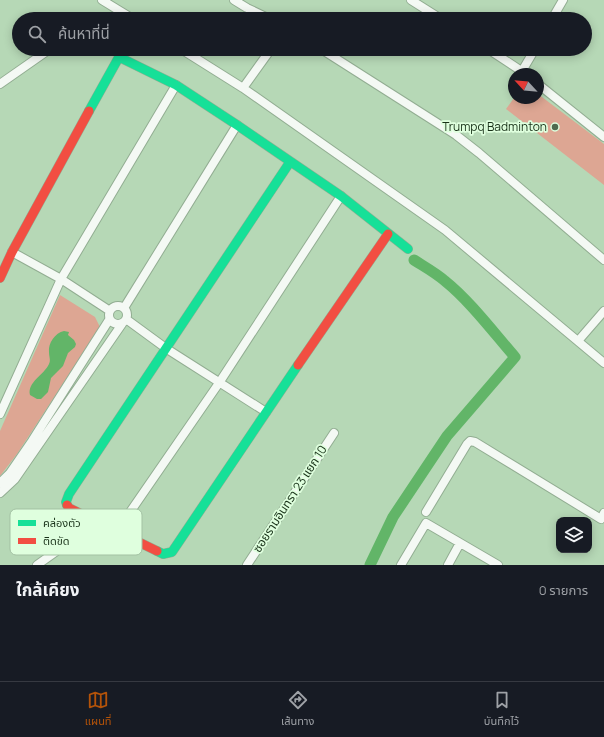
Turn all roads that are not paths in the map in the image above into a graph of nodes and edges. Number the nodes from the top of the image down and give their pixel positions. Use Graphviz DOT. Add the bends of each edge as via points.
graph roads {
  1 [pos="102,0"];
  2 [pos="234,0"];
  3 [pos="411,0"];
  4 [pos="563,0"];
  5 [pos="122,12"];
  6 [pos="255,12"];
  7 [pos="430,12"];
  8 [pos="556,12"];
  9 [pos="40,56"];
  10 [pos="192,56"];
  11 [pos="266,56"];
  12 [pos="332,56"];
  13 [pos="498,56"];
  14 [pos="532,56"];
  15 [pos="516,68"];
  16 [pos="526,68"];
  17 [pos="0,84"];
  18 [pos="176,85"];
  19 [pos="243,88"];
  20 [pos="544,89"];
  21 [pos="237,125"];
  22 [pos="604,137"];
  23 [pos="290,162"];
  24 [pos="341,196"];
  25 [pos="388,234"];
  26 [pos="408,249"];
  27 [pos="12,252"];
  28 [pos="604,260"];
  29 [pos="0,278"];
  30 [pos="61,279"];
  31 [pos="124,308"];
  32 [pos="110,311"];
  33 [pos="604,311"];
  34 [pos="109,320"];
  35 [pos="124,321"];
  36 [pos="578,341"];
  37 [pos="167,349"];
  38 [pos="604,363"];
  39 [pos="219,383"];
  40 [pos="266,412"];
  41 [pos="0,414"];
  42 [pos="334,433"];
  43 [pos="0,483"];
  44 [pos="0,493"];
  45 [pos="71,509"];
  46 [pos="132,509"];
  47 [pos="426,512"];
  48 [pos="604,513"];
  49 [pos="460,543"];
  50 [pos="142,544"];
  51 [pos="51,555"];
  52 [pos="37,565"];
  53 [pos="247,565"];
  54 [pos="402,565"];
  55 [pos="448,565"];
  56 [pos="498,565"];
  1 -- 5 [label="street"];
  2 -- 6 [label="street"];
  3 -- 7 [label="street"];
  4 -- 8 [label="street"];
  9 -- 17 [label="street"];
  10 -- 19 [label="street"];
  11 -- 19 [label="street"];
  12 -- 28 [label="street" via="456,135"];
  13 -- 15 [label="street"];
  14 -- 16 [label="street"];
  18 -- 21 [label="street"];
  18 -- 27 [label="street" via="119,57"];
  18 -- 30 [label="street"];
  19 -- 36 [label="street" via="445,230"];
  20 -- 22 [label="street"];
  21 -- 23 [label="street"];
  21 -- 31 [label="street"];
  23 -- 24 [label="street"];
  23 -- 37 [label="street"];
  24 -- 25 [label="street"];
  24 -- 39 [label="street"];
  25 -- 26 [label="street"];
  25 -- 40 [label="street"];
  27 -- 29 [label="street"];
  27 -- 30 [label="street"];
  30 -- 32 [label="street"];
  30 -- 41 [label="street"];
  31 -- 32 [label="street" via="117,306"];
  31 -- 35 [label="street" via="127,314"];
  32 -- 34 [label="street"];
  33 -- 36 [label="street"];
  34 -- 35 [label="street" via="116,324"];
  34 -- 43 [label="street" via="32,441"];
  35 -- 37 [label="street"];
  35 -- 44 [label="street" via="15,479"];
  36 -- 38 [label="street"];
  37 -- 39 [label="street"];
  37 -- 45 [label="street" via="69,494 66,502"];
  39 -- 40 [label="street"];
  39 -- 46 [label="street"];
  40 -- 50 [label="street" via="172,552 163,554"];
  42 -- 53 [label="street, ซอยรามอินทรา 23 แยก 10"];
  47 -- 48 [label="street" via="470,441 600,519"];
  49 -- 54 [label="street" via="426,523"];
  49 -- 55 [label="street"];
  49 -- 56 [label="street"];
  51 -- 52 [label="street"];
}
